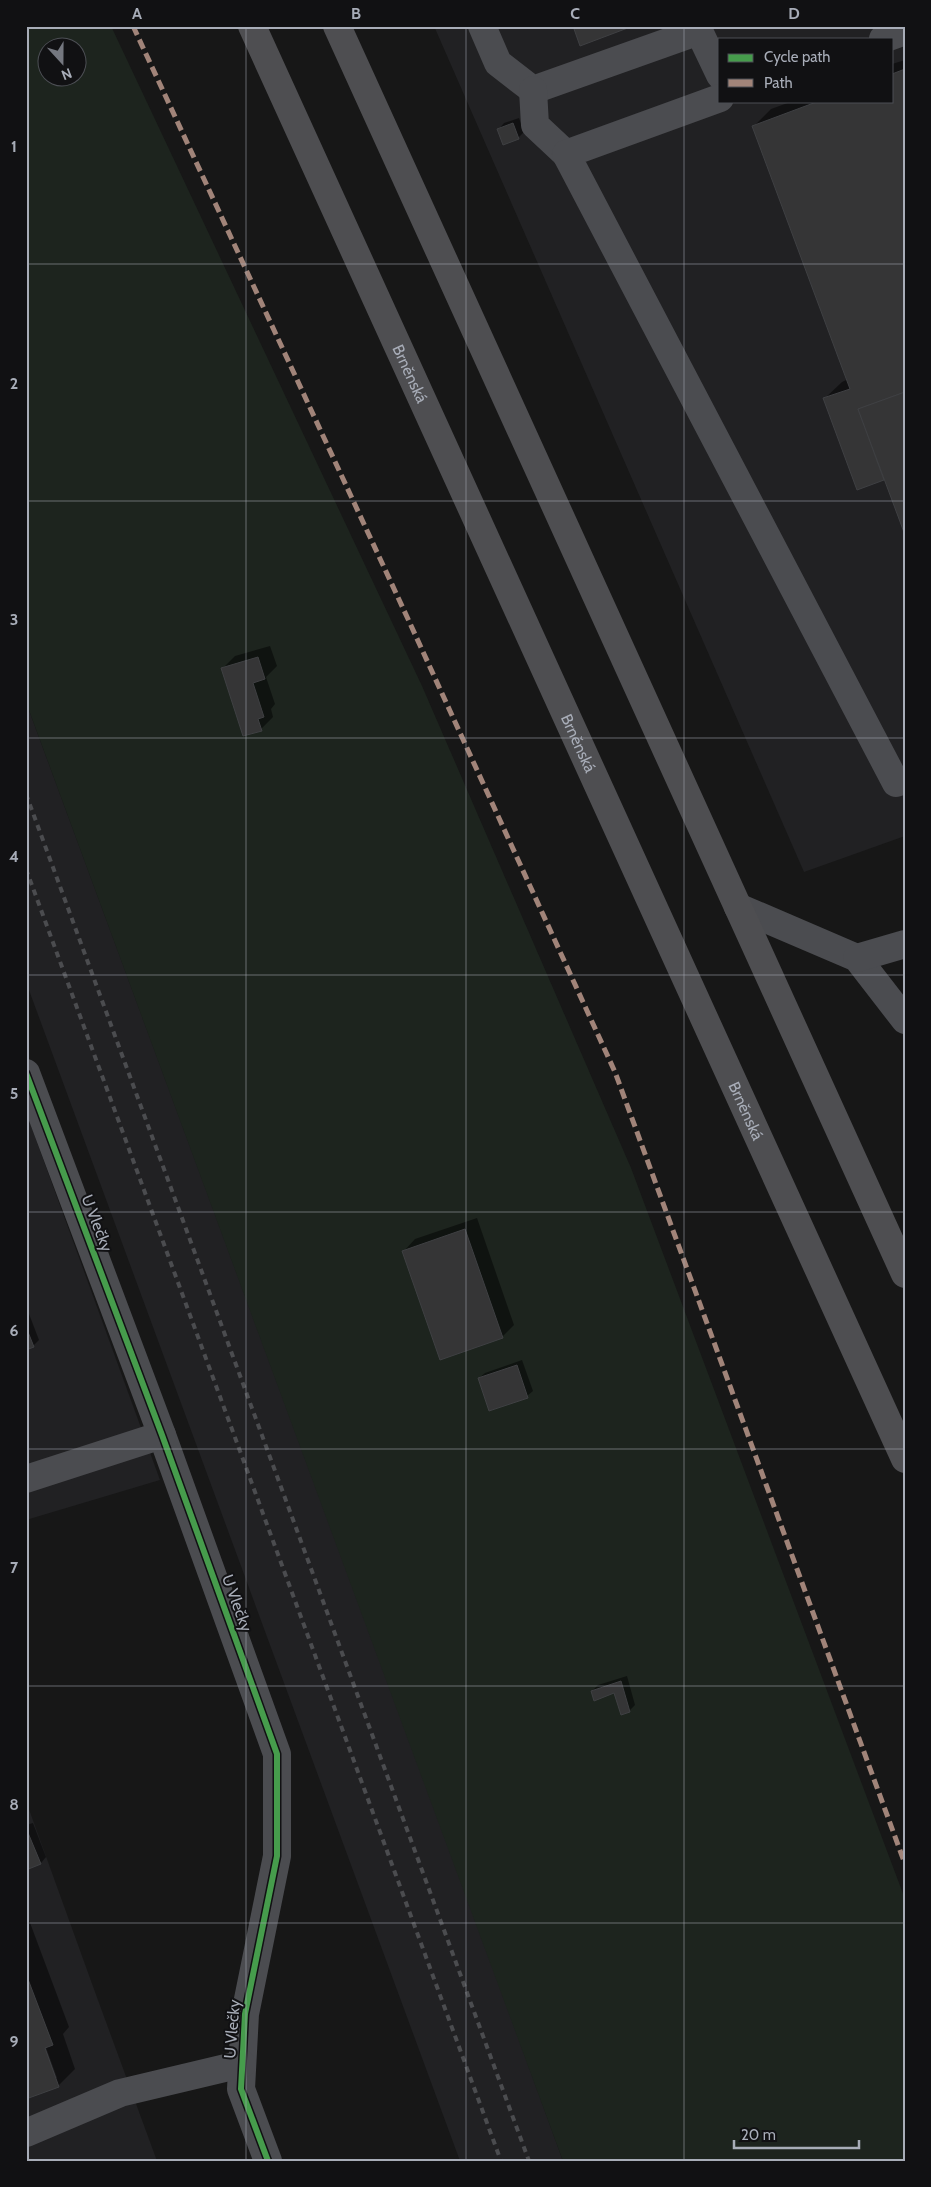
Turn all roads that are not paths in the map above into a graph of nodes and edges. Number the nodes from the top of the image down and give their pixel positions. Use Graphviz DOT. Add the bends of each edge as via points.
graph roads {
  1 [pos="252,26"];
  2 [pos="338,26"];
  3 [pos="482,26"];
  4 [pos="905,31"];
  5 [pos="886,38"];
  6 [pos="718,71"];
  7 [pos="533,90"];
  8 [pos="718,99"];
  9 [pos="566,154"];
  10 [pos="905,780"];
  11 [pos="738,907"];
  12 [pos="905,944"];
  13 [pos="857,958"];
  14 [pos="905,1020"];
  15 [pos="26,1073"];
  16 [pos="905,1274"];
  17 [pos="162,1435"];
  18 [pos="905,1459"];
  19 [pos="26,1479"];
  20 [pos="242,2064"];
  21 [pos="26,2133"];
  22 [pos="268,2161"];
  1 -- 18 [label="highway, Brněnská"];
  2 -- 11 [label="highway"];
  3 -- 7 [label="street" via="498,63"];
  4 -- 5 [label="street"];
  6 -- 7 [label="street" via="699,31"];
  7 -- 9 [label="street" via="536,125"];
  8 -- 9 [label="street"];
  9 -- 10 [label="street" via="896,783"];
  11 -- 13 [label="street"];
  11 -- 16 [label="highway"];
  12 -- 13 [label="street"];
  13 -- 14 [label="street"];
  15 -- 17 [label="street, U Vlečky"];
  17 -- 19 [label="street"];
  17 -- 20 [label="street, U Vlečky" via="277,1754 277,1856 245,2014"];
  20 -- 21 [label="street" via="120,2093"];
  20 -- 22 [label="street, U Vlečky" via="242,2089"];
}
